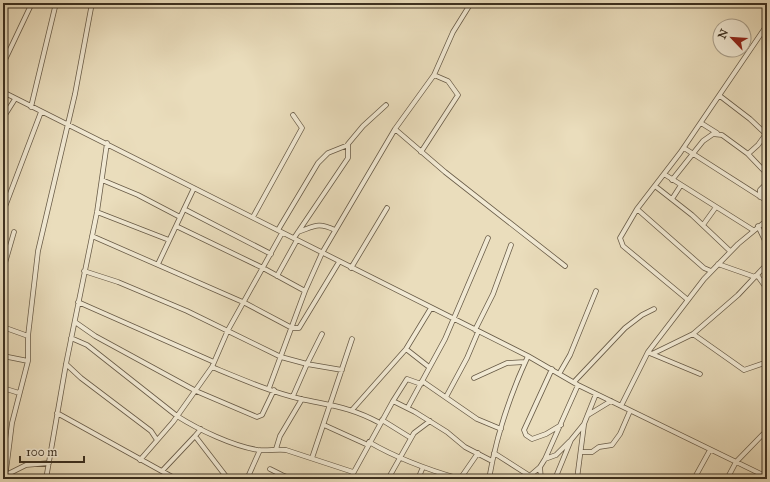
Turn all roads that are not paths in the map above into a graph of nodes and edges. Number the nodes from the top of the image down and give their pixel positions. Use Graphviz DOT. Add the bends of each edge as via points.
graph roads {
  1 [pos="32,3"];
  2 [pos="56,3"];
  3 [pos="92,3"];
  4 [pos="471,3"];
  5 [pos="767,24"];
  6 [pos="3,64"];
  7 [pos="434,75"];
  8 [pos="3,92"];
  9 [pos="720,96"];
  10 [pos="15,99"];
  11 [pos="386,105"];
  12 [pos="31,107"];
  13 [pos="41,112"];
  14 [pos="293,115"];
  15 [pos="3,118"];
  16 [pos="701,123"];
  17 [pos="68,124"];
  18 [pos="395,129"];
  19 [pos="717,133"];
  20 [pos="767,135"];
  21 [pos="107,143"];
  22 [pos="348,145"];
  23 [pos="684,148"];
  24 [pos="421,152"];
  25 [pos="692,153"];
  26 [pos="748,154"];
  27 [pos="664,174"];
  28 [pos="102,180"];
  29 [pos="672,180"];
  30 [pos="766,184"];
  31 [pos="681,185"];
  32 [pos="655,186"];
  33 [pos="194,188"];
  34 [pos="760,197"];
  35 [pos="672,199"];
  36 [pos="766,202"];
  37 [pos="716,207"];
  38 [pos="387,208"];
  39 [pos="184,209"];
  40 [pos="637,210"];
  41 [pos="3,212"];
  42 [pos="97,212"];
  43 [pos="180,217"];
  44 [pos="253,217"];
  45 [pos="766,221"];
  46 [pos="703,225"];
  47 [pos="176,226"];
  48 [pos="758,226"];
  49 [pos="335,230"];
  50 [pos="753,230"];
  51 [pos="14,232"];
  52 [pos="280,232"];
  53 [pos="298,232"];
  54 [pos="92,236"];
  55 [pos="488,238"];
  56 [pos="295,239"];
  57 [pos="169,240"];
  58 [pos="511,245"];
  59 [pos="767,245"];
  60 [pos="730,251"];
  61 [pos="322,253"];
  62 [pos="271,254"];
  63 [pos="339,262"];
  64 [pos="158,264"];
  65 [pos="718,264"];
  66 [pos="767,264"];
  67 [pos="565,266"];
  68 [pos="264,268"];
  69 [pos="351,268"];
  70 [pos="704,268"];
  71 [pos="3,270"];
  72 [pos="84,271"];
  73 [pos="712,271"];
  74 [pos="277,276"];
  75 [pos="754,277"];
  76 [pos="704,279"];
  77 [pos="762,281"];
  78 [pos="767,281"];
  79 [pos="767,289"];
  80 [pos="305,290"];
  81 [pos="596,291"];
  82 [pos="688,300"];
  83 [pos="78,302"];
  84 [pos="245,303"];
  85 [pos="431,308"];
  86 [pos="654,309"];
  87 [pos="454,320"];
  88 [pos="74,322"];
  89 [pos="3,327"];
  90 [pos="292,328"];
  91 [pos="228,330"];
  92 [pos="476,331"];
  93 [pos="322,334"];
  94 [pos="693,334"];
  95 [pos="28,336"];
  96 [pos="71,338"];
  97 [pos="352,339"];
  98 [pos="406,349"];
  99 [pos="648,352"];
  100 [pos="652,354"];
  101 [pos="3,356"];
  102 [pos="281,356"];
  103 [pos="528,356"];
  104 [pos="28,361"];
  105 [pos="214,362"];
  106 [pos="525,362"];
  107 [pos="767,362"];
  108 [pos="66,364"];
  109 [pos="307,364"];
  110 [pos="212,367"];
  111 [pos="429,367"];
  112 [pos="552,369"];
  113 [pos="342,370"];
  114 [pos="559,374"];
  115 [pos="700,374"];
  116 [pos="474,378"];
  117 [pos="574,382"];
  118 [pos="422,383"];
  119 [pos="578,385"];
  120 [pos="3,388"];
  121 [pos="269,388"];
  122 [pos="274,390"];
  123 [pos="196,391"];
  124 [pos="19,393"];
  125 [pos="596,394"];
  126 [pos="293,396"];
  127 [pos="446,397"];
  128 [pos="302,399"];
  129 [pos="611,400"];
  130 [pos="393,401"];
  131 [pos="331,404"];
  132 [pos="621,406"];
  133 [pos="408,407"];
  134 [pos="352,410"];
  135 [pos="630,411"];
  136 [pos="57,413"];
  137 [pos="588,415"];
  138 [pos="177,416"];
  139 [pos="430,421"];
  140 [pos="381,422"];
  141 [pos="584,424"];
  142 [pos="324,425"];
  143 [pos="561,425"];
  144 [pos="201,429"];
  145 [pos="501,429"];
  146 [pos="767,430"];
  147 [pos="195,436"];
  148 [pos="411,438"];
  149 [pos="157,440"];
  150 [pos="572,440"];
  151 [pos="368,444"];
  152 [pos="276,449"];
  153 [pos="260,450"];
  154 [pos="710,450"];
  155 [pos="582,452"];
  156 [pos="478,453"];
  157 [pos="494,454"];
  158 [pos="312,458"];
  159 [pos="399,458"];
  160 [pos="545,458"];
  161 [pos="140,460"];
  162 [pos="492,461"];
  163 [pos="736,462"];
  164 [pos="49,463"];
  165 [pos="423,467"];
  166 [pos="540,467"];
  167 [pos="270,469"];
  168 [pos="162,471"];
  169 [pos="354,472"];
  170 [pos="530,476"];
  171 [pos="5,477"];
  172 [pos="281,477"];
  173 [pos="767,478"];
  174 [pos="46,479"];
  175 [pos="176,479"];
  176 [pos="228,479"];
  177 [pos="247,479"];
  178 [pos="292,479"];
  179 [pos="350,479"];
  180 [pos="388,479"];
  181 [pos="418,479"];
  182 [pos="488,479"];
  183 [pos="526,479"];
  184 [pos="540,479"];
  185 [pos="556,479"];
  186 [pos="577,479"];
  187 [pos="694,479"];
  188 [pos="728,479"];
  1 -- 6 [label="street"];
  2 -- 12 [label="street"];
  3 -- 17 [label="street"];
  4 -- 7 [label="street" via="453,32"];
  5 -- 9 [label="street"];
  7 -- 18 [label="street"];
  7 -- 24 [label="street" via="448,81 458,95"];
  8 -- 10 [label="street"];
  9 -- 16 [label="street"];
  9 -- 20 [label="street"];
  10 -- 12 [label="street"];
  10 -- 15 [label="street"];
  11 -- 22 [label="street" via="363,126"];
  12 -- 13 [label="street"];
  13 -- 17 [label="street"];
  13 -- 41 [label="street"];
  14 -- 44 [label="street" via="302,128"];
  16 -- 19 [label="street"];
  16 -- 23 [label="street"];
  17 -- 21 [label="street"];
  17 -- 95 [label="street" via="38,251"];
  18 -- 24 [label="street"];
  18 -- 49 [label="street"];
  19 -- 25 [label="street" via="704,139"];
  19 -- 26 [label="street"];
  20 -- 26 [label="street"];
  21 -- 28 [label="street"];
  21 -- 33 [label="street"];
  22 -- 52 [label="street" via="328,153 318,163"];
  22 -- 53 [label="street" via="348,158"];
  23 -- 25 [label="street"];
  23 -- 27 [label="street"];
  24 -- 67 [label="street"];
  25 -- 29 [label="street"];
  25 -- 34 [label="street"];
  26 -- 30 [label="street" via="765,171"];
  27 -- 29 [label="street"];
  27 -- 32 [label="street"];
  28 -- 42 [label="street"];
  28 -- 43 [label="street"];
  29 -- 31 [label="street"];
  30 -- 34 [label="street" via="760,190"];
  30 -- 36 [label="street"];
  31 -- 35 [label="street"];
  31 -- 37 [label="street"];
  32 -- 35 [label="street"];
  32 -- 40 [label="street"];
  33 -- 39 [label="street"];
  33 -- 44 [label="street"];
  34 -- 36 [label="street"];
  35 -- 46 [label="street"];
  36 -- 45 [label="street"];
  37 -- 46 [label="street"];
  37 -- 50 [label="street"];
  38 -- 69 [label="street"];
  39 -- 43 [label="street"];
  39 -- 62 [label="street"];
  40 -- 70 [label="street"];
  40 -- 82 [label="street" via="621,235 620,242"];
  42 -- 54 [label="street"];
  42 -- 57 [label="street"];
  43 -- 47 [label="street"];
  44 -- 52 [label="street"];
  45 -- 48 [label="street"];
  46 -- 60 [label="street"];
  47 -- 57 [label="street"];
  47 -- 68 [label="street"];
  48 -- 50 [label="street"];
  48 -- 59 [label="street"];
  49 -- 53 [label="street" via="324,224"];
  49 -- 61 [label="street"];
  50 -- 60 [label="street"];
  51 -- 71 [label="street"];
  52 -- 56 [label="street"];
  52 -- 62 [label="street"];
  53 -- 56 [label="street"];
  54 -- 64 [label="street"];
  54 -- 72 [label="street"];
  55 -- 87 [label="street"];
  56 -- 61 [label="street"];
  56 -- 74 [label="street"];
  57 -- 64 [label="street"];
  58 -- 92 [label="street"];
  60 -- 65 [label="street"];
  61 -- 63 [label="street"];
  61 -- 80 [label="street"];
  62 -- 68 [label="street"];
  63 -- 69 [label="street"];
  63 -- 90 [label="street" via="299,328"];
  64 -- 84 [label="street"];
  65 -- 73 [label="street"];
  65 -- 75 [label="street"];
  66 -- 75 [label="street"];
  68 -- 74 [label="street"];
  68 -- 84 [label="street"];
  69 -- 85 [label="street"];
  70 -- 73 [label="street"];
  70 -- 76 [label="street"];
  72 -- 83 [label="street"];
  72 -- 91 [label="street" via="118,282"];
  73 -- 76 [label="street"];
  74 -- 80 [label="street"];
  75 -- 77 [label="street"];
  75 -- 94 [label="street" via="733,300"];
  76 -- 82 [label="street"];
  77 -- 78 [label="street"];
  77 -- 79 [label="street"];
  80 -- 90 [label="street"];
  81 -- 114 [label="street" via="570,355"];
  82 -- 99 [label="street"];
  83 -- 88 [label="street"];
  83 -- 105 [label="street"];
  84 -- 90 [label="street"];
  84 -- 91 [label="street"];
  85 -- 87 [label="street"];
  85 -- 98 [label="street"];
  86 -- 117 [label="street" via="626,328"];
  87 -- 92 [label="street"];
  87 -- 111 [label="street"];
  88 -- 96 [label="street"];
  88 -- 123 [label="street"];
  89 -- 95 [label="street"];
  90 -- 102 [label="street"];
  91 -- 102 [label="street"];
  91 -- 105 [label="street"];
  92 -- 103 [label="street"];
  92 -- 127 [label="street" via="467,358"];
  93 -- 109 [label="street"];
  94 -- 100 [label="street"];
  94 -- 107 [label="street" via="744,370"];
  95 -- 104 [label="street"];
  96 -- 108 [label="street"];
  96 -- 138 [label="street" via="87,344"];
  97 -- 113 [label="street"];
  98 -- 111 [label="street"];
  98 -- 134 [label="street"];
  99 -- 100 [label="street"];
  99 -- 132 [label="street"];
  100 -- 115 [label="street"];
  101 -- 104 [label="street"];
  102 -- 109 [label="street"];
  102 -- 121 [label="street"];
  103 -- 106 [label="street"];
  103 -- 112 [label="street"];
  104 -- 124 [label="street"];
  105 -- 110 [label="street"];
  106 -- 116 [label="street" via="507,363"];
  106 -- 145 [label="street"];
  108 -- 136 [label="street"];
  108 -- 149 [label="street" via="151,431"];
  109 -- 113 [label="street"];
  109 -- 126 [label="street"];
  110 -- 121 [label="street"];
  110 -- 123 [label="street"];
  111 -- 118 [label="street"];
  112 -- 114 [label="street"];
  112 -- 143 [label="street" via="524,430 532,439"];
  113 -- 131 [label="street"];
  114 -- 117 [label="street"];
  117 -- 119 [label="street"];
  118 -- 127 [label="street"];
  118 -- 130 [label="street" via="407,379"];
  118 -- 133 [label="street"];
  119 -- 125 [label="street"];
  119 -- 143 [label="street"];
  120 -- 124 [label="street"];
  121 -- 122 [label="street"];
  122 -- 123 [label="street" via="259,417"];
  122 -- 126 [label="street"];
  123 -- 138 [label="street"];
  124 -- 171 [label="street"];
  125 -- 129 [label="street"];
  125 -- 137 [label="street"];
  126 -- 128 [label="street"];
  127 -- 145 [label="street" via="477,419"];
  128 -- 131 [label="street"];
  128 -- 152 [label="street" via="280,436"];
  129 -- 132 [label="street"];
  129 -- 137 [label="street"];
  130 -- 133 [label="street"];
  130 -- 140 [label="street"];
  131 -- 134 [label="street"];
  131 -- 142 [label="street"];
  132 -- 135 [label="street"];
  133 -- 139 [label="street"];
  134 -- 140 [label="street"];
  135 -- 154 [label="street"];
  135 -- 155 [label="street" via="612,445 598,447 592,452"];
  136 -- 161 [label="street"];
  136 -- 164 [label="street"];
  137 -- 141 [label="street"];
  138 -- 144 [label="street"];
  138 -- 149 [label="street"];
  139 -- 148 [label="street"];
  139 -- 156 [label="street"];
  140 -- 148 [label="street"];
  140 -- 151 [label="street"];
  141 -- 150 [label="street"];
  141 -- 155 [label="street"];
  142 -- 151 [label="street"];
  142 -- 158 [label="street"];
  143 -- 160 [label="street"];
  144 -- 147 [label="street"];
  144 -- 153 [label="street" via="239,445"];
  145 -- 157 [label="street"];
  146 -- 163 [label="street"];
  147 -- 168 [label="street"];
  147 -- 176 [label="street"];
  148 -- 159 [label="street"];
  149 -- 161 [label="street"];
  150 -- 160 [label="street" via="556,455"];
  150 -- 185 [label="street"];
  151 -- 159 [label="street"];
  151 -- 169 [label="street"];
  152 -- 153 [label="street"];
  152 -- 158 [label="street"];
  153 -- 177 [label="street"];
  154 -- 163 [label="street"];
  154 -- 187 [label="street"];
  155 -- 186 [label="street"];
  156 -- 162 [label="street"];
  156 -- 165 [label="street" via="460,479"];
  157 -- 162 [label="street"];
  157 -- 170 [label="street"];
  158 -- 169 [label="street"];
  159 -- 165 [label="street"];
  159 -- 180 [label="street"];
  160 -- 166 [label="street"];
  161 -- 168 [label="street"];
  162 -- 182 [label="street"];
  163 -- 173 [label="street"];
  163 -- 188 [label="street"];
  164 -- 171 [label="street" via="26,465"];
  164 -- 174 [label="street"];
  165 -- 181 [label="street"];
  166 -- 170 [label="street"];
  166 -- 184 [label="street"];
  167 -- 172 [label="street"];
  168 -- 175 [label="street"];
  169 -- 179 [label="street"];
  170 -- 183 [label="street"];
  170 -- 184 [label="street"];
  172 -- 178 [label="street"];
}
